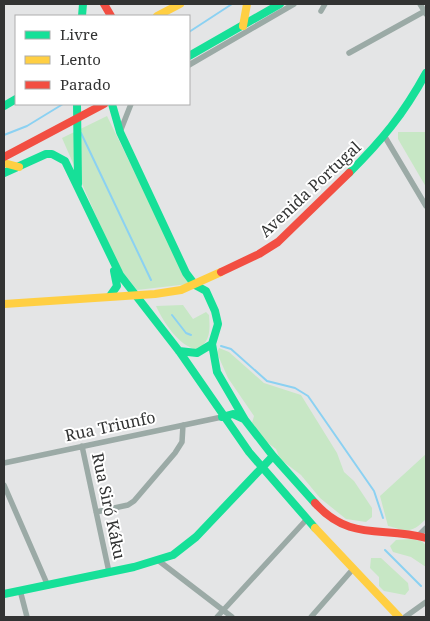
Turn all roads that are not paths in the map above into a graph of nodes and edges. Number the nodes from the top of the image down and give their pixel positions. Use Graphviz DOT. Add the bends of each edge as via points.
graph roads {
  1 [pos="103,4"];
  2 [pos="180,4"];
  3 [pos="247,4"];
  4 [pos="280,4"];
  5 [pos="294,4"];
  6 [pos="325,4"];
  7 [pos="420,4"];
  8 [pos="321,11"];
  9 [pos="425,13"];
  10 [pos="110,15"];
  11 [pos="159,15"];
  12 [pos="243,26"];
  13 [pos="349,53"];
  14 [pos="190,55"];
  15 [pos="190,64"];
  16 [pos="426,73"];
  17 [pos="15,100"];
  18 [pos="77,105"];
  19 [pos="102,105"];
  20 [pos="112,105"];
  21 [pos="131,105"];
  22 [pos="4,106"];
  23 [pos="77,120"];
  24 [pos="120,132"];
  25 [pos="385,137"];
  26 [pos="4,157"];
  27 [pos="4,163"];
  28 [pos="19,167"];
  29 [pos="4,173"];
  30 [pos="78,188"];
  31 [pos="426,206"];
  32 [pos="112,264"];
  33 [pos="195,285"];
  34 [pos="136,295"];
  35 [pos="110,296"];
  36 [pos="4,304"];
  37 [pos="212,344"];
  38 [pos="179,351"];
  39 [pos="222,417"];
  40 [pos="245,420"];
  41 [pos="183,425"];
  42 [pos="82,446"];
  43 [pos="273,456"];
  44 [pos="4,463"];
  45 [pos="261,467"];
  46 [pos="4,484"];
  47 [pos="96,512"];
  48 [pos="307,519"];
  49 [pos="426,528"];
  50 [pos="423,536"];
  51 [pos="159,561"];
  52 [pos="354,569"];
  53 [pos="109,572"];
  54 [pos="48,586"];
  55 [pos="20,590"];
  56 [pos="4,594"];
  57 [pos="426,602"];
  58 [pos="224,610"];
  59 [pos="26,617"];
  60 [pos="217,617"];
  61 [pos="232,617"];
  62 [pos="311,617"];
  63 [pos="400,617"];
  64 [pos="405,617"];
  1 -- 10 [label="main road"];
  2 -- 11 [label="main road"];
  3 -- 12 [label="main road"];
  4 -- 12 [label="main road"];
  5 -- 15 [label="street"];
  6 -- 8 [label="street"];
  7 -- 9 [label="street"];
  9 -- 13 [label="street"];
  12 -- 14 [label="main road"];
  16 -- 25 [label="main road, Avenida Portugal"];
  17 -- 22 [label="main road"];
  18 -- 23 [label="main road"];
  19 -- 23 [label="main road"];
  20 -- 24 [label="main road"];
  21 -- 24 [label="street"];
  23 -- 26 [label="main road"];
  23 -- 30 [label="main road"];
  24 -- 33 [label="main road" via="186,273"];
  25 -- 31 [label="street"];
  25 -- 33 [label="main road, Avenida Portugal" via="278,242"];
  27 -- 28 [label="main road"];
  28 -- 29 [label="main road"];
  28 -- 30 [label="main road" via="52,154 65,161"];
  30 -- 32 [label="main road"];
  32 -- 34 [label="main road"];
  32 -- 35 [label="main road" via="117,286"];
  33 -- 34 [label="main road, Avenida Portugal" via="181,290"];
  33 -- 37 [label="main road" via="206,291 215,310 218,324"];
  34 -- 35 [label="main road, Avenida Portugal"];
  34 -- 38 [label="main road"];
  35 -- 36 [label="main road, Avenida Portugal"];
  37 -- 38 [label="main road" via="196,354"];
  37 -- 40 [label="main road" via="216,372"];
  38 -- 39 [label="main road"];
  39 -- 40 [label="main road" via="233,414"];
  39 -- 41 [label="street, Rua Triunfo"];
  39 -- 45 [label="main road"];
  40 -- 43 [label="main road"];
  41 -- 42 [label="street, Rua Triunfo"];
  41 -- 47 [label="street" via="179,447 134,501"];
  42 -- 44 [label="street, Rua Triunfo"];
  42 -- 47 [label="street, Rua Siró Káku"];
  43 -- 45 [label="main road"];
  43 -- 50 [label="main road" via="328,517 338,523 368,532"];
  45 -- 48 [label="main road"];
  45 -- 51 [label="main road" via="196,537 173,555"];
  46 -- 54 [label="street"];
  47 -- 53 [label="street, Rua Siró Káku"];
  48 -- 52 [label="main road"];
  48 -- 58 [label="street"];
  49 -- 50 [label="street"];
  51 -- 53 [label="main road"];
  51 -- 58 [label="street"];
  52 -- 62 [label="street"];
  52 -- 63 [label="main road"];
  53 -- 54 [label="main road"];
  54 -- 55 [label="main road"];
  55 -- 56 [label="main road"];
  55 -- 59 [label="street"];
  57 -- 64 [label="street"];
  58 -- 60 [label="street"];
  58 -- 61 [label="street"];
}
